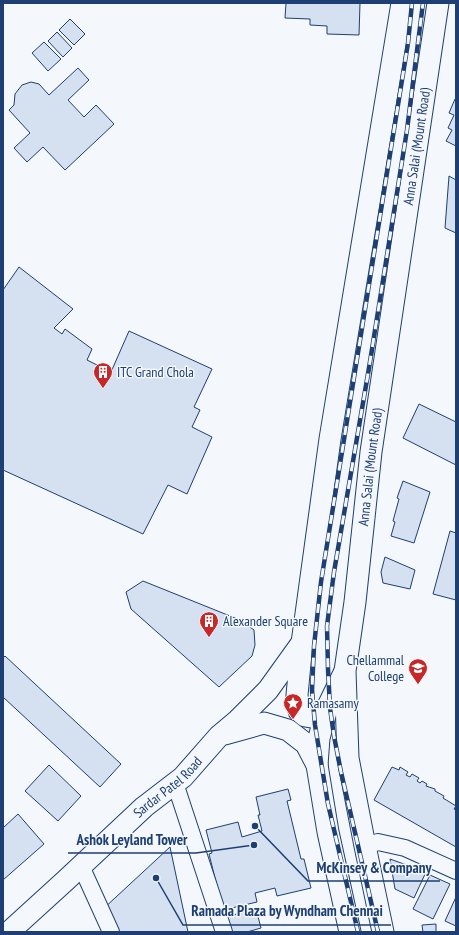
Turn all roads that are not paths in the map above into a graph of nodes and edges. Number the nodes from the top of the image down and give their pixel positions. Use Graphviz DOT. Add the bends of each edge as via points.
graph roads {
  1 [pos="402,3"];
  2 [pos="438,3"];
  3 [pos="302,643"];
  4 [pos="345,671"];
  5 [pos="327,708"];
  6 [pos="219,736"];
  7 [pos="317,765"];
  8 [pos="175,783"];
  9 [pos="365,846"];
  10 [pos="81,866"];
  11 [pos="456,871"];
  12 [pos="9,932"];
  13 [pos="111,932"];
  14 [pos="224,932"];
  15 [pos="350,932"];
  16 [pos="383,932"];
  1 -- 3 [label="main road" via="330,438"];
  2 -- 4 [label="main road, Anna Salai (Mount Road)" via="371,452"];
  3 -- 5 [label="main road" via="297,695 300,711 311,717 321,714"];
  3 -- 6 [label="main road" via="268,690"];
  4 -- 5 [label="main road"];
  4 -- 9 [label="main road, Anna Salai (Mount Road)" via="348,758"];
  5 -- 7 [label="main road" via="319,738"];
  6 -- 7 [label="main road" via="264,723 288,730 306,744"];
  6 -- 8 [label="main road, Sardar Patel Road" via="192,768"];
  7 -- 15 [label="main road" via="328,832"];
  8 -- 10 [label="main road, Sardar Patel Road" via="144,807"];
  8 -- 14 [label="street"];
  9 -- 11 [label="street" via="378,842 405,848"];
  9 -- 16 [label="main road, Anna Salai (Mount Road)"];
  10 -- 12 [label="main road, Sardar Patel Road"];
  10 -- 13 [label="street"];
}
